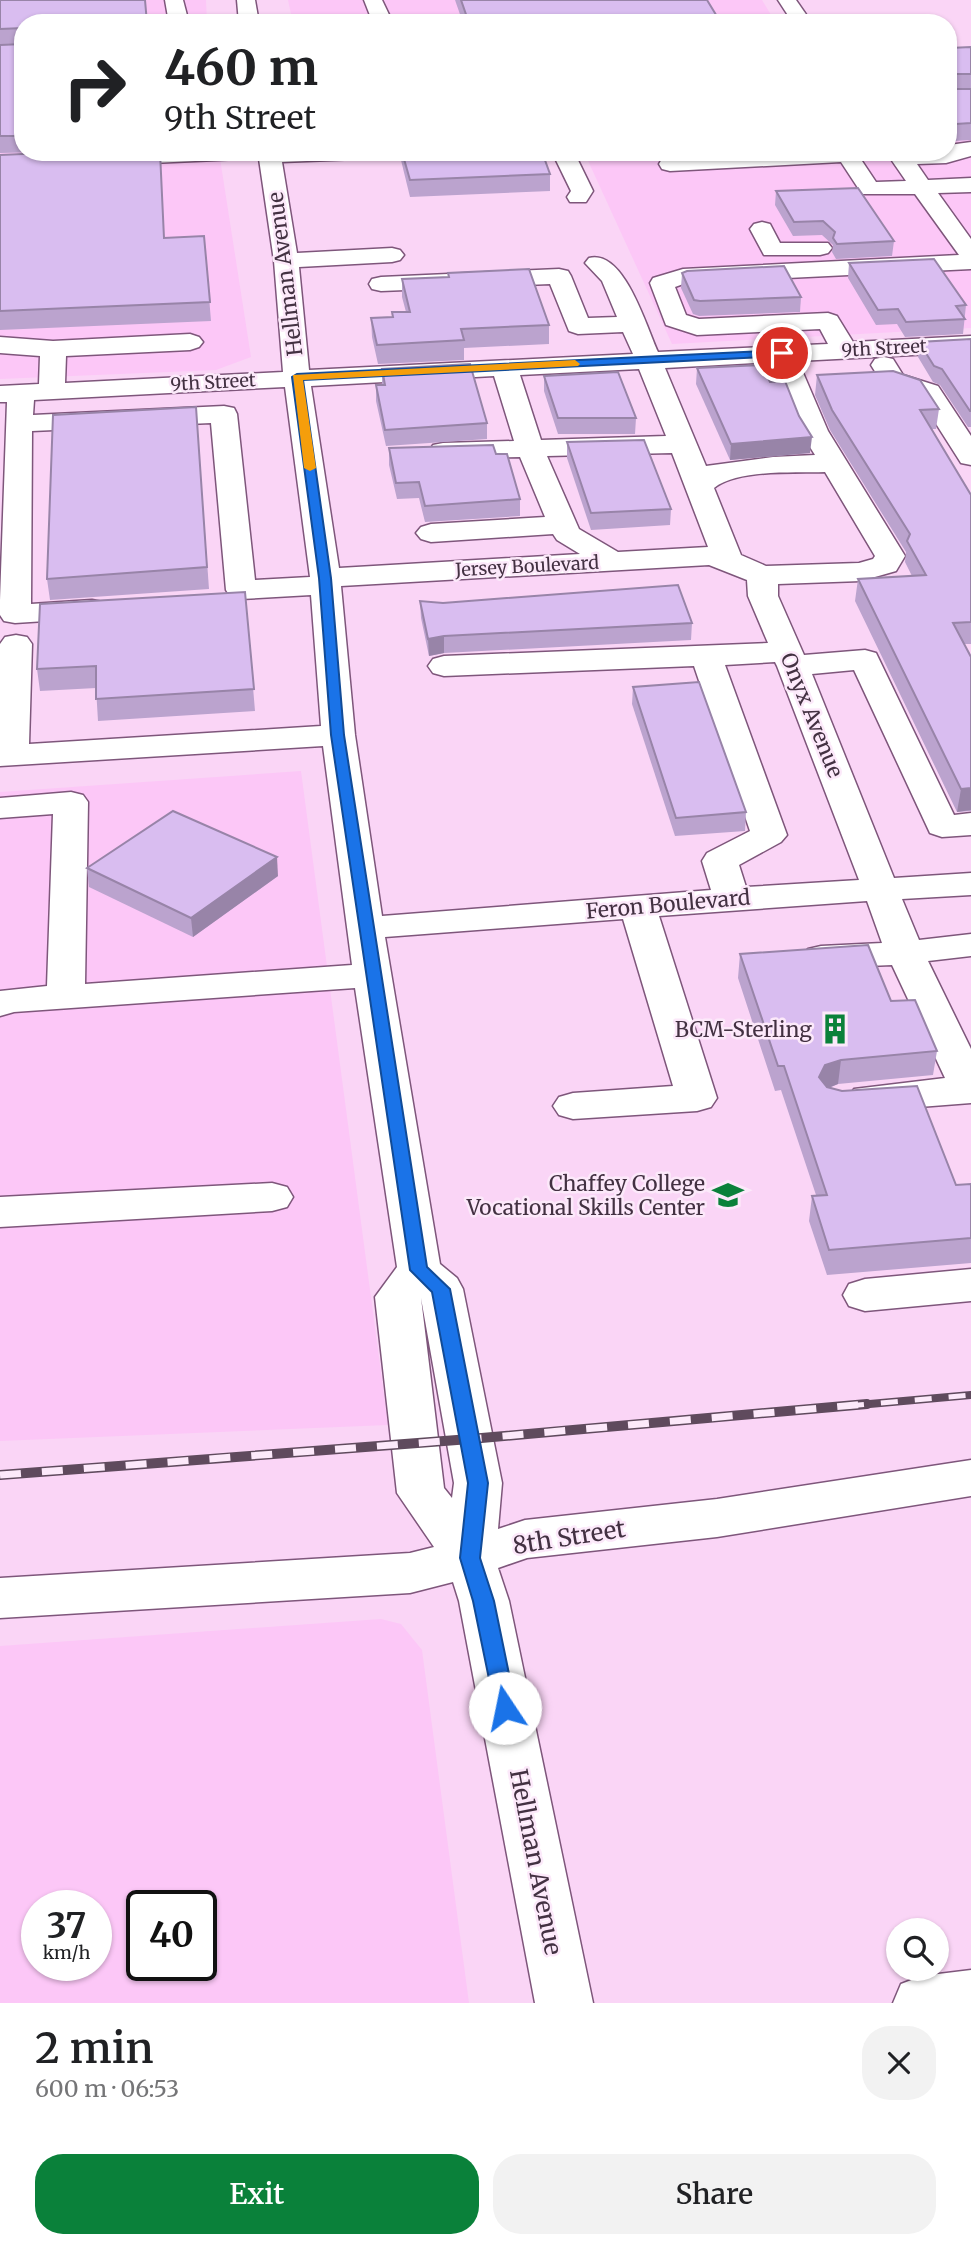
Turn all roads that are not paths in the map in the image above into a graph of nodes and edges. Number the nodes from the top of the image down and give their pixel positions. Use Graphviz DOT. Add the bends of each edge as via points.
graph roads {
  1 [pos="271,161"];
  2 [pos="567,161"];
  3 [pos="709,161"];
  4 [pos="851,161"];
  5 [pos="902,161"];
  6 [pos="670,163"];
  7 [pos="971,185"];
  8 [pos="922,187"];
  9 [pos="578,197"];
  10 [pos="762,229"];
  11 [pos="969,251"];
  12 [pos="286,261"];
  13 [pos="597,263"];
  14 [pos="381,284"];
  15 [pos="815,296"];
  16 [pos="386,309"];
  17 [pos="632,324"];
  18 [pos="190,342"];
  19 [pos="971,344"];
  20 [pos="0,345"];
  21 [pos="53,349"];
  22 [pos="873,349"];
  23 [pos="845,350"];
  24 [pos="782,353"];
  25 [pos="647,360"];
  26 [pos="505,367"];
  27 [pos="297,377"];
  28 [pos="52,392"];
  29 [pos="10,394"];
  30 [pos="19,424"];
  31 [pos="963,432"];
  32 [pos="682,444"];
  33 [pos="530,448"];
  34 [pos="419,453"];
  35 [pos="971,457"];
  36 [pos="834,463"];
  37 [pos="698,487"];
  38 [pos="564,525"];
  39 [pos="431,533"];
  40 [pos="728,560"];
  41 [pos="612,561"];
  42 [pos="762,575"];
  43 [pos="326,581"];
  44 [pos="126,607"];
  45 [pos="16,644"];
  46 [pos="706,656"];
  47 [pos="790,659"];
  48 [pos="444,666"];
  49 [pos="338,735"];
  50 [pos="6,756"];
  51 [pos="0,808"];
  52 [pos="971,824"];
  53 [pos="971,884"];
  54 [pos="881,888"];
  55 [pos="732,899"];
  56 [pos="638,906"];
  57 [pos="365,928"];
  58 [pos="971,946"];
  59 [pos="905,953"];
  60 [pos="788,958"];
  61 [pos="373,975"];
  62 [pos="66,996"];
  63 [pos="0,1004"];
  64 [pos="971,1089"];
  65 [pos="839,1100"];
  66 [pos="573,1106"];
  67 [pos="272,1196"];
  68 [pos="0,1212"];
  69 [pos="971,1285"];
  70 [pos="865,1295"];
  71 [pos="971,1478"];
  72 [pos="470,1558"];
  73 [pos="0,1598"];
  74 [pos="971,1997"];
  75 [pos="564,2003"];
  76 [pos="922,2003"];
  1 -- 12 [label="street, Hellman Avenue"];
  2 -- 9 [label="street" via="582,191"];
  3 -- 6 [label="street"];
  4 -- 8 [label="street" via="870,189"];
  5 -- 8 [label="street"];
  7 -- 8 [label="street"];
  8 -- 11 [label="street"];
  10 -- 11 [label="street" via="772,250"];
  11 -- 15 [label="street"];
  12 -- 14 [label="street" via="380,251"];
  12 -- 27 [label="street, Hellman Avenue"];
  13 -- 17 [label="street" via="613,278"];
  14 -- 16 [label="street"];
  14 -- 17 [label="street" via="559,276 578,326"];
  15 -- 15 [label="street" via="683,276 662,283 675,320 697,327"];
  15 -- 23 [label="street"];
  17 -- 25 [label="street"];
  18 -- 21 [label="street"];
  19 -- 22 [label="street, 9th Street"];
  20 -- 21 [label="street"];
  21 -- 28 [label="street"];
  22 -- 23 [label="street, 9th Street"];
  22 -- 31 [label="street" via="893,380 929,392"];
  23 -- 24 [label="street, 9th Street"];
  24 -- 25 [label="street, 9th Street"];
  24 -- 36 [label="street" via="814,430"];
  25 -- 26 [label="street, 9th Street"];
  25 -- 32 [label="street"];
  26 -- 27 [label="street, 9th Street"];
  26 -- 33 [label="street"];
  27 -- 28 [label="street, 9th Street"];
  27 -- 43 [label="street, Hellman Avenue"];
  28 -- 29 [label="street, 9th Street"];
  29 -- 30 [label="street"];
  30 -- 43 [label="street, Jersey Boulevard" via="224,414 231,594"];
  30 -- 44 [label="street" via="15,614"];
  31 -- 35 [label="street"];
  32 -- 33 [label="street"];
  32 -- 37 [label="street"];
  33 -- 34 [label="street"];
  33 -- 38 [label="street"];
  36 -- 37 [label="street" via="716,472"];
  36 -- 42 [label="street" via="890,556 885,565 861,572"];
  37 -- 40 [label="street"];
  38 -- 39 [label="street"];
  38 -- 41 [label="street" via="567,534"];
  40 -- 41 [label="street, Jersey Boulevard" via="709,556"];
  40 -- 42 [label="street"];
  41 -- 43 [label="street, Jersey Boulevard" via="580,575"];
  42 -- 47 [label="street, Onyx Avenue" via="763,596"];
  43 -- 49 [label="street, Hellman Avenue"];
  45 -- 50 [label="street"];
  46 -- 47 [label="street"];
  46 -- 48 [label="street"];
  46 -- 55 [label="street" via="769,835 720,861"];
  47 -- 52 [label="street" via="865,660 942,826"];
  47 -- 54 [label="street, Onyx Avenue"];
  49 -- 50 [label="street"];
  49 -- 57 [label="street, Hellman Avenue"];
  51 -- 62 [label="street" via="71,802"];
  53 -- 54 [label="street, Feron Boulevard"];
  54 -- 55 [label="street, Feron Boulevard"];
  54 -- 59 [label="street, Onyx Avenue"];
  55 -- 56 [label="street, Feron Boulevard"];
  56 -- 57 [label="street, Feron Boulevard"];
  56 -- 66 [label="street" via="697,1098"];
  57 -- 61 [label="street, Hellman Avenue"];
  58 -- 59 [label="street"];
  59 -- 60 [label="street"];
  59 -- 64 [label="street, Onyx Avenue"];
  61 -- 62 [label="street"];
  61 -- 72 [label="street, Hellman Avenue" via="419,1270 397,1297 421,1493"];
  62 -- 63 [label="street"];
  64 -- 65 [label="street"];
  67 -- 68 [label="street"];
  69 -- 70 [label="street"];
  71 -- 72 [label="street, 8th Street" via="717,1518 525,1539"];
  72 -- 73 [label="street, 8th Street" via="410,1573"];
  72 -- 75 [label="street, Hellman Avenue" via="484,1601"];
  74 -- 76 [label="street"];
}
